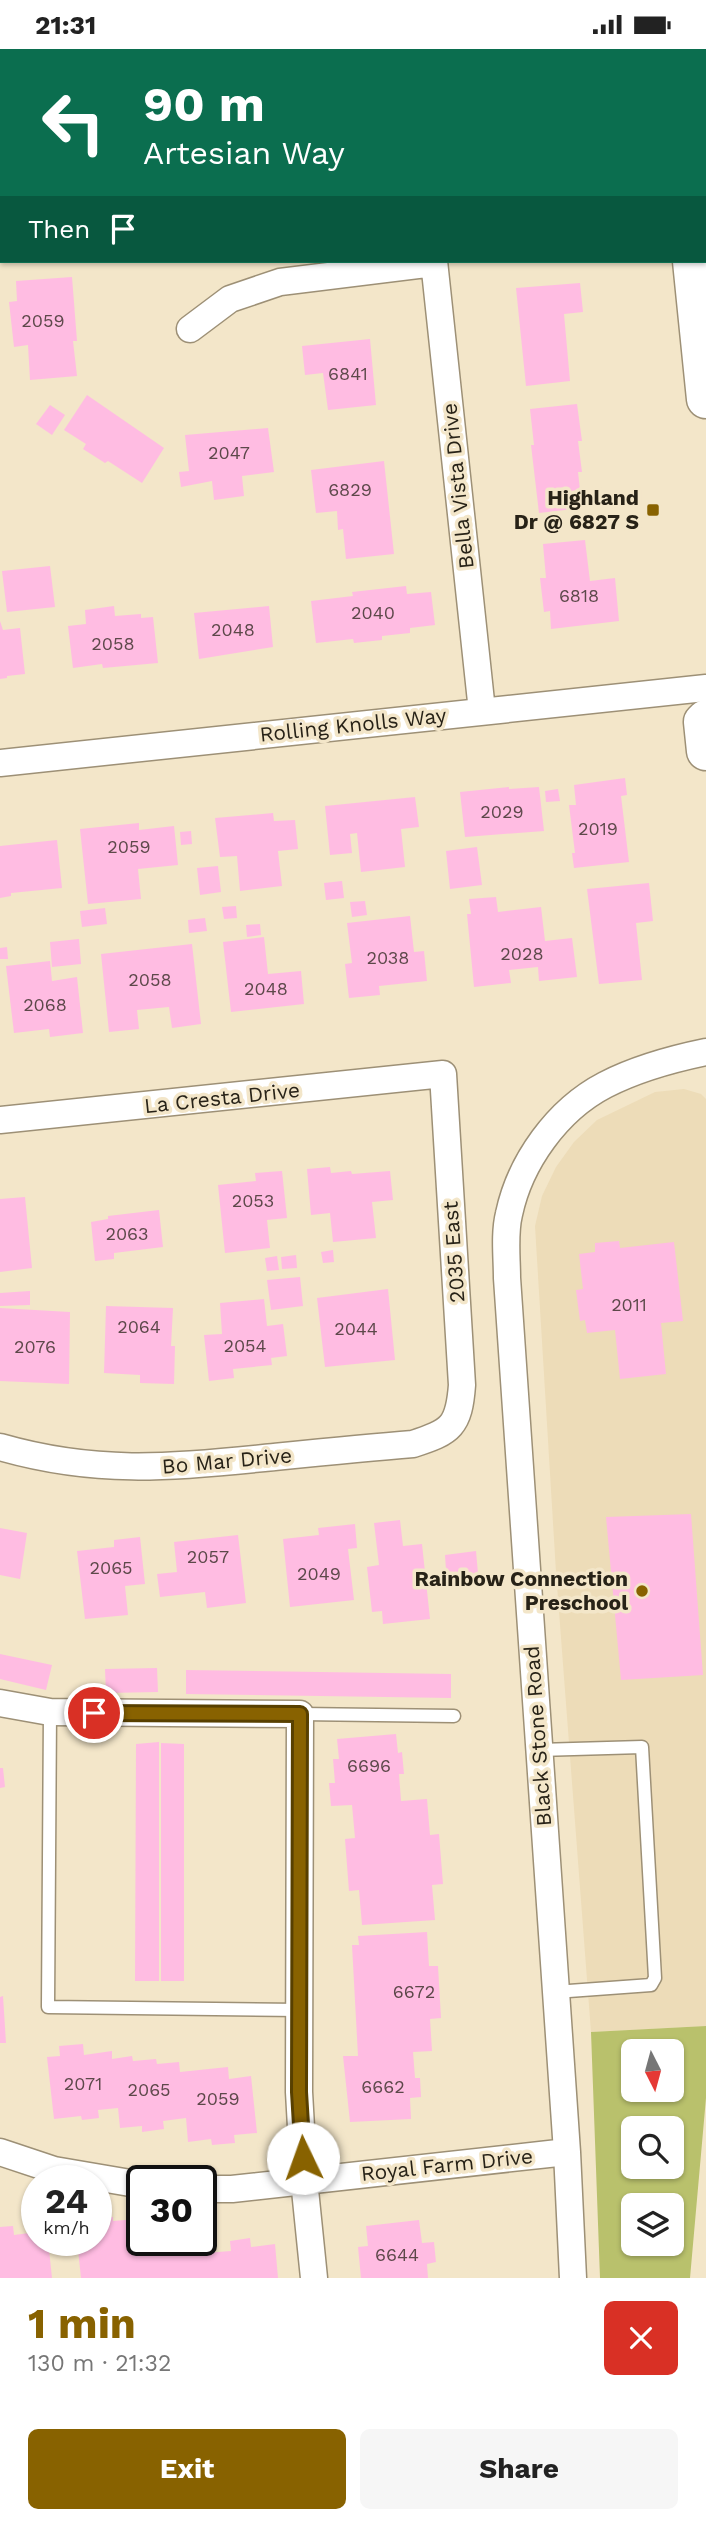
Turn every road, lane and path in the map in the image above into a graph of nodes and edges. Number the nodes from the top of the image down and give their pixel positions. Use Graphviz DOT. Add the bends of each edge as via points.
graph roads {
  1 [pos="426,263"];
  2 [pos="434,263"];
  3 [pos="692,263"];
  4 [pos="190,329"];
  5 [pos="706,399"];
  6 [pos="706,688"];
  7 [pos="482,711"];
  8 [pos="706,719"];
  9 [pos="706,751"];
  10 [pos="0,763"];
  11 [pos="706,1052"];
  12 [pos="443,1074"];
  13 [pos="0,1120"];
  14 [pos="452,1427"];
  15 [pos="0,1447"];
  16 [pos="0,1703"];
  17 [pos="50,1712"];
  18 [pos="300,1714"];
  19 [pos="454,1716"];
  20 [pos="539,1751"];
  21 [pos="555,1992"];
  22 [pos="300,2010"];
  23 [pos="0,2152"];
  24 [pos="567,2152"];
  25 [pos="304,2180"];
  26 [pos="126,2182"];
  27 [pos="217,2189"];
  28 [pos="314,2278"];
  29 [pos="573,2278"];
  1 -- 4 [label="street" via="280,282 230,299"];
  2 -- 7 [label="street, Bella Vista Drive"];
  3 -- 5 [label="main road"];
  6 -- 7 [label="street, Rolling Knolls Way"];
  7 -- 10 [label="street, Rolling Knolls Way"];
  8 -- 9 [label="main road"];
  11 -- 20 [label="street, Black Stone Road" via="614,1081 573,1108 544,1138 521,1175 508,1216 507,1278"];
  12 -- 13 [label="street, La Cresta Drive"];
  12 -- 14 [label="street, 2035 East" via="463,1385 461,1410"];
  14 -- 15 [label="street, Bo Mar Drive" via="413,1444 170,1467 81,1465"];
  16 -- 17 [label="street"];
  17 -- 18 [label="street"];
  17 -- 22 [label="lane" via="48,2007"];
  18 -- 19 [label="lane"];
  18 -- 22 [label="street"];
  20 -- 21 [label="street, Black Stone Road"];
  20 -- 21 [label="lane" via="642,1747 655,1978 651,1985"];
  21 -- 24 [label="street, Black Stone Road"];
  22 -- 25 [label="street"];
  23 -- 26 [label="street" via="54,2170"];
  24 -- 25 [label="street, Royal Farm Drive"];
  24 -- 29 [label="street, Black Stone Road"];
  25 -- 27 [label="street, Royal Farm Drive"];
  25 -- 28 [label="street"];
}
